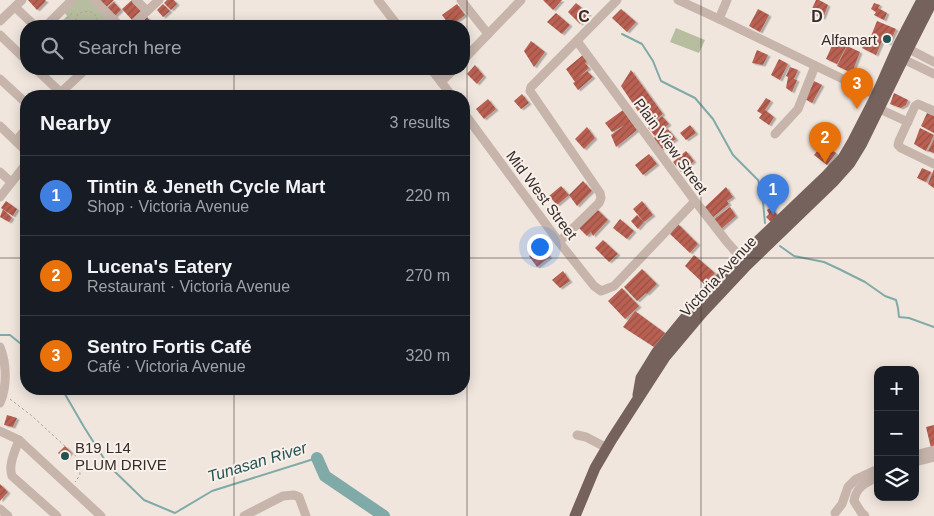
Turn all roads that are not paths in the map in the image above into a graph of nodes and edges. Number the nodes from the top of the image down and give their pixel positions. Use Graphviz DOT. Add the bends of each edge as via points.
graph roads {
  1 [pos="22,0"];
  2 [pos="72,0"];
  3 [pos="94,0"];
  4 [pos="136,0"];
  5 [pos="159,0"];
  6 [pos="378,0"];
  7 [pos="461,0"];
  8 [pos="521,0"];
  9 [pos="617,0"];
  10 [pos="678,0"];
  11 [pos="727,0"];
  12 [pos="922,0"];
  13 [pos="934,1"];
  14 [pos="15,7"];
  15 [pos="147,12"];
  16 [pos="719,19"];
  17 [pos="29,20"];
  18 [pos="52,20"];
  19 [pos="114,20"];
  20 [pos="137,20"];
  21 [pos="393,20"];
  22 [pos="0,21"];
  23 [pos="488,34"];
  24 [pos="0,35"];
  25 [pos="577,41"];
  26 [pos="901,52"];
  27 [pos="470,53"];
  28 [pos="20,54"];
  29 [pos="934,62"];
  30 [pos="815,66"];
  31 [pos="934,74"];
  32 [pos="42,75"];
  33 [pos="78,75"];
  34 [pos="436,75"];
  35 [pos="448,75"];
  36 [pos="0,79"];
  37 [pos="441,82"];
  38 [pos="55,90"];
  39 [pos="63,90"];
  40 [pos="447,90"];
  41 [pos="20,97"];
  42 [pos="877,102"];
  43 [pos="934,110"];
  44 [pos="470,121"];
  45 [pos="908,122"];
  46 [pos="0,126"];
  47 [pos="775,134"];
  48 [pos="20,136"];
  49 [pos="16,141"];
  50 [pos="20,145"];
  51 [pos="934,164"];
  52 [pos="20,171"];
  53 [pos="0,172"];
  54 [pos="11,182"];
  55 [pos="0,197"];
  56 [pos="695,201"];
  57 [pos="559,242"];
  58 [pos="744,261"];
  59 [pos="0,347"];
  60 [pos="1,397"];
  61 [pos="0,431"];
  62 [pos="577,435"];
  63 [pos="19,440"];
  64 [pos="607,448"];
  65 [pos="934,450"];
  66 [pos="919,455"];
  67 [pos="934,457"];
  68 [pos="919,461"];
  69 [pos="874,471"];
  70 [pos="874,479"];
  71 [pos="0,509"];
  72 [pos="835,513"];
  73 [pos="304,515"];
  74 [pos="8,516"];
  75 [pos="57,516"];
  76 [pos="101,516"];
  77 [pos="244,516"];
  78 [pos="575,516"];
  79 [pos="865,516"];
  1 -- 14 [label="street"];
  2 -- 18 [label="street"];
  3 -- 19 [label="street"];
  4 -- 15 [label="street"];
  5 -- 15 [label="street"];
  6 -- 21 [label="street"];
  7 -- 23 [label="street"];
  8 -- 23 [label="street"];
  9 -- 25 [label="street"];
  10 -- 16 [label="street"];
  11 -- 16 [label="street"];
  12 -- 26 [label="main road, Victoria Avenue"];
  13 -- 26 [label="main road, Victoria Avenue"];
  14 -- 17 [label="street"];
  14 -- 22 [label="street"];
  15 -- 20 [label="street"];
  16 -- 30 [label="street"];
  23 -- 27 [label="street"];
  24 -- 28 [label="street"];
  25 -- 56 [label="street, Plain View Street"];
  25 -- 57 [label="street" via="530,91 601,198"];
  26 -- 29 [label="street"];
  26 -- 31 [label="street"];
  26 -- 42 [label="main road, Victoria Avenue"];
  30 -- 42 [label="street"];
  30 -- 47 [label="street" via="798,109"];
  32 -- 38 [label="street"];
  33 -- 39 [label="street"];
  34 -- 37 [label="street"];
  35 -- 37 [label="street"];
  36 -- 41 [label="street"];
  37 -- 40 [label="street"];
  42 -- 45 [label="street"];
  42 -- 58 [label="main road, Victoria Avenue" via="861,145 846,160 832,182"];
  43 -- 45 [label="street" via="918,104"];
  44 -- 57 [label="street, Mid West Street"];
  45 -- 51 [label="street" via="898,145"];
  46 -- 49 [label="street"];
  48 -- 49 [label="street"];
  49 -- 50 [label="street"];
  52 -- 54 [label="street"];
  53 -- 54 [label="street"];
  54 -- 55 [label="street"];
  56 -- 57 [label="street, Mid West Street" via="614,286 601,291"];
  56 -- 58 [label="street, Plain View Street"];
  58 -- 64 [label="main road, Victoria Avenue" via="702,313 661,354"];
  59 -- 60 [label="street" via="5,367"];
  61 -- 63 [label="street"];
  62 -- 64 [label="street"];
  63 -- 75 [label="street" via="10,466 12,476"];
  63 -- 76 [label="street"];
  64 -- 78 [label="main road, Victoria Avenue"];
  65 -- 66 [label="street"];
  67 -- 68 [label="street"];
  69 -- 72 [label="street" via="856,479 848,487"];
  70 -- 79 [label="street" via="855,494 854,502"];
  71 -- 74 [label="street"];
  73 -- 77 [label="street" via="299,497 294,495 283,496"];
}
